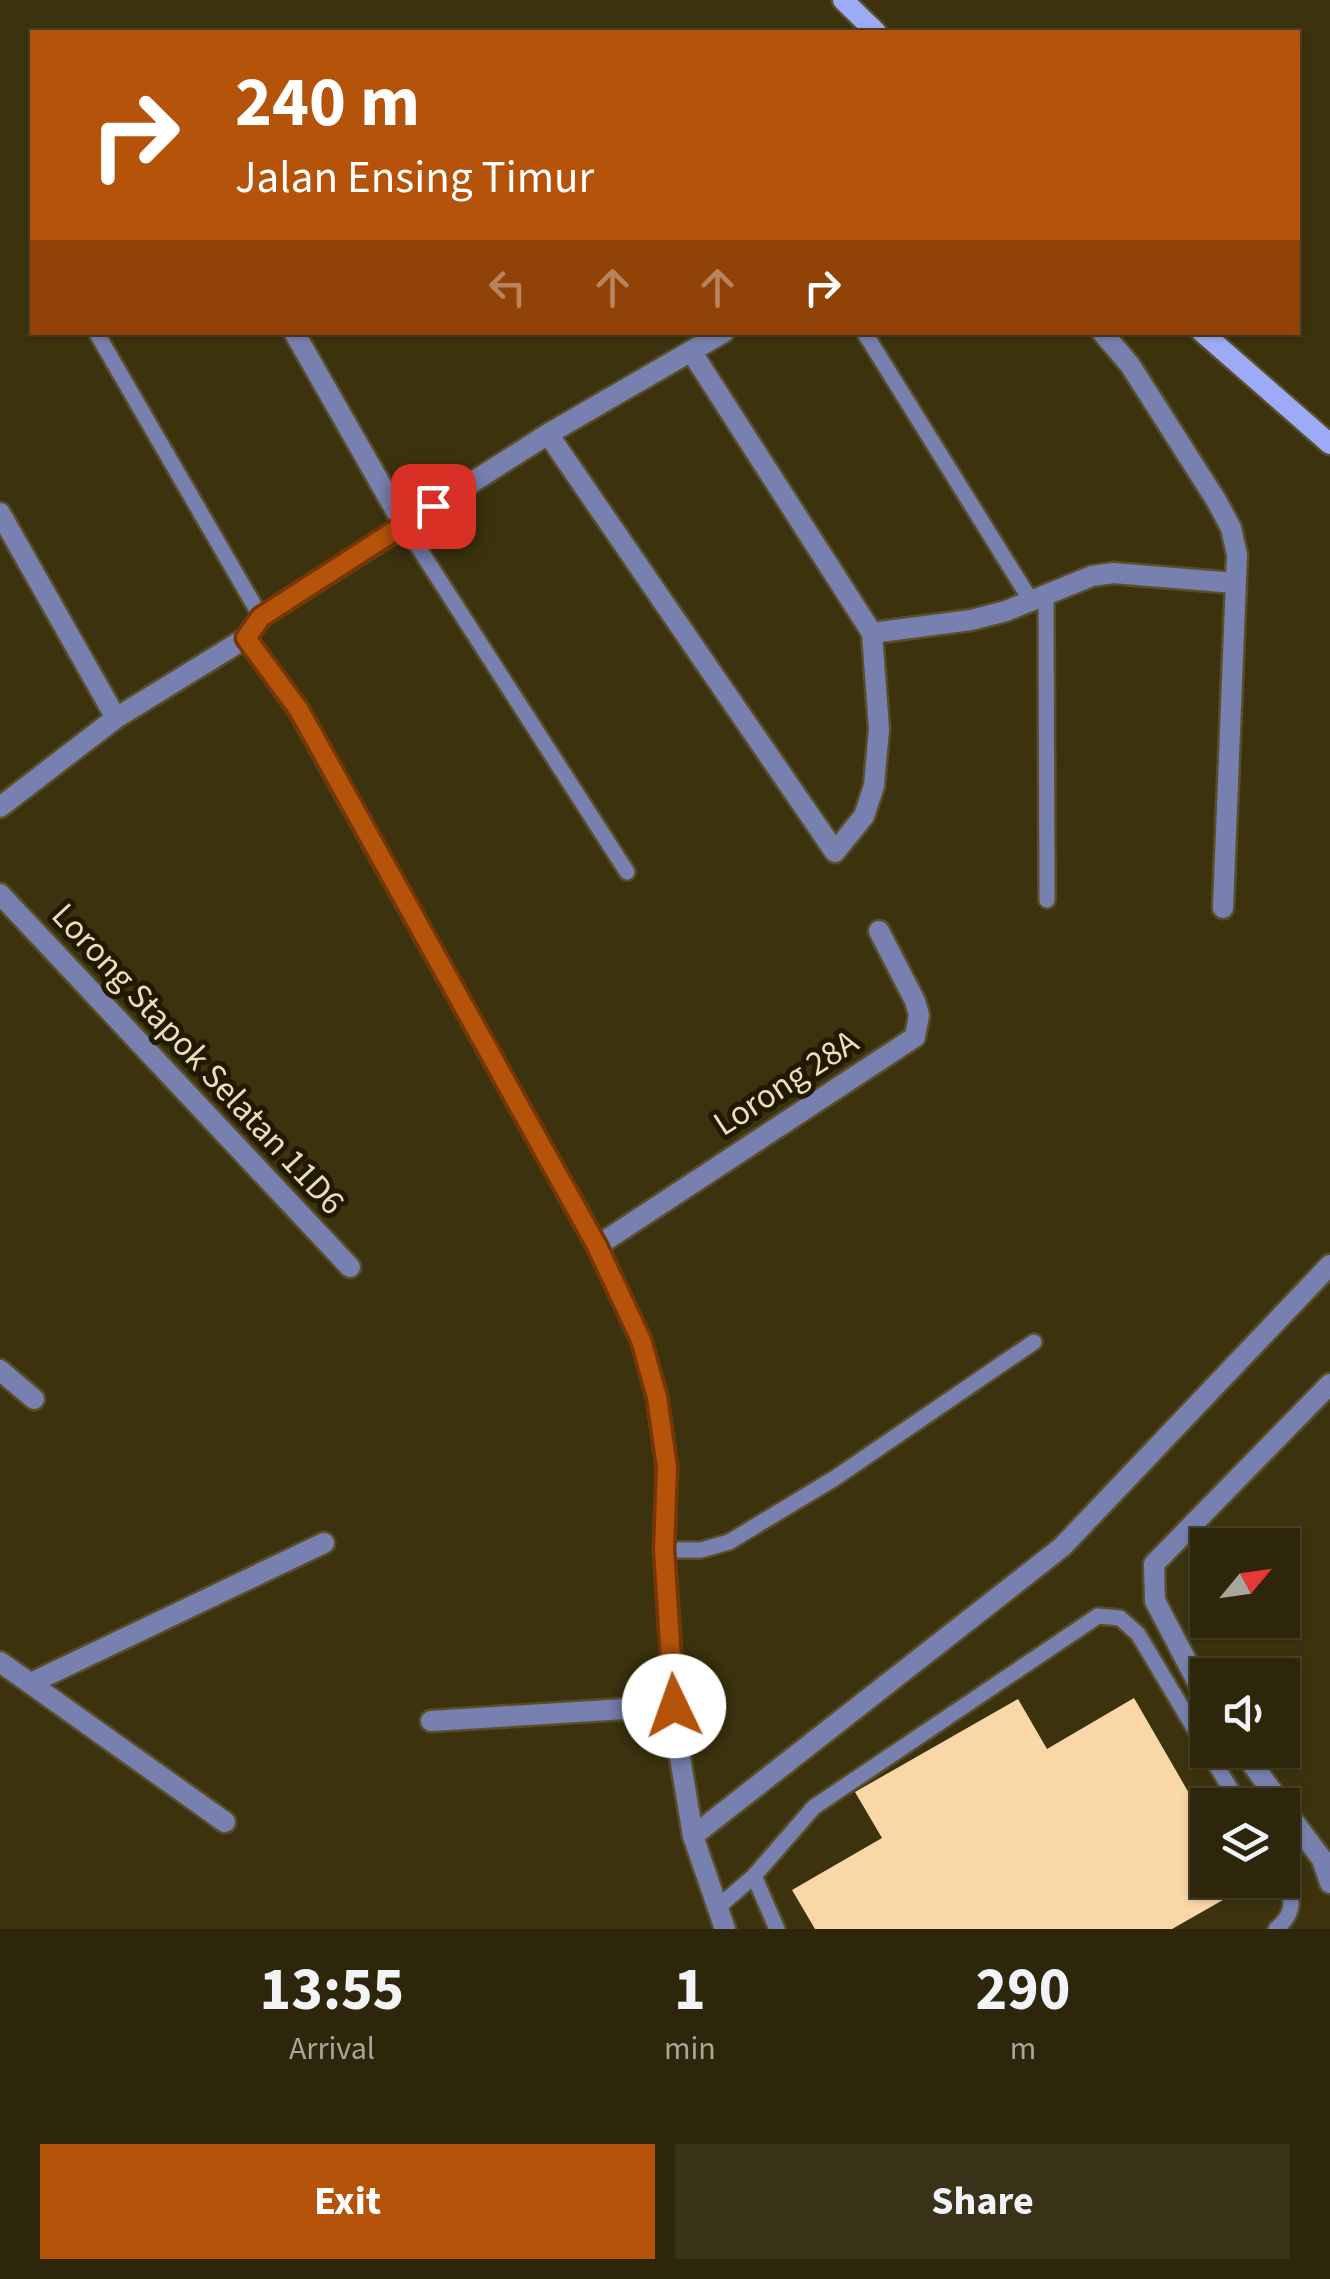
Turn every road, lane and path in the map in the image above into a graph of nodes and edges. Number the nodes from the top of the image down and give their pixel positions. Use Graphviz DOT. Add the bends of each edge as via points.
graph roads {
  1 [pos="843,0"];
  2 [pos="874,30"];
  3 [pos="98,335"];
  4 [pos="296,335"];
  5 [pos="719,335"];
  6 [pos="866,335"];
  7 [pos="1105,335"];
  8 [pos="1205,335"];
  9 [pos="690,351"];
  10 [pos="548,434"];
  11 [pos="1330,444"];
  12 [pos="0,514"];
  13 [pos="404,525"];
  14 [pos="1235,583"];
  15 [pos="1038,596"];
  16 [pos="261,617"];
  17 [pos="872,632"];
  18 [pos="246,638"];
  19 [pos="116,718"];
  20 [pos="0,807"];
  21 [pos="627,872"];
  22 [pos="0,894"];
  23 [pos="1047,900"];
  24 [pos="1224,908"];
  25 [pos="878,931"];
  26 [pos="597,1246"];
  27 [pos="1330,1265"];
  28 [pos="350,1268"];
  29 [pos="1034,1342"];
  30 [pos="0,1370"];
  31 [pos="1330,1384"];
  32 [pos="34,1399"];
  33 [pos="324,1542"];
  34 [pos="664,1550"];
  35 [pos="0,1662"];
  36 [pos="1190,1668"];
  37 [pos="31,1683"];
  38 [pos="674,1706"];
  39 [pos="431,1720"];
  40 [pos="1230,1788"];
  41 [pos="225,1822"];
  42 [pos="1300,1826"];
  43 [pos="693,1836"];
  44 [pos="1326,1857"];
  45 [pos="754,1876"];
  46 [pos="1330,1883"];
  47 [pos="1292,1898"];
  48 [pos="717,1908"];
  49 [pos="725,1929"];
  50 [pos="777,1929"];
  51 [pos="1276,1929"];
  1 -- 2 [label="main road"];
  3 -- 16 [label="lane"];
  4 -- 13 [label="street"];
  5 -- 9 [label="street"];
  6 -- 15 [label="lane"];
  7 -- 14 [label="street" via="1231,528"];
  8 -- 11 [label="main road"];
  9 -- 10 [label="street"];
  9 -- 17 [label="street"];
  10 -- 13 [label="street"];
  10 -- 17 [label="street" via="835,852 864,816 874,786 879,729"];
  12 -- 19 [label="street"];
  13 -- 16 [label="street"];
  13 -- 21 [label="lane"];
  14 -- 15 [label="street" via="1114,573"];
  14 -- 24 [label="street"];
  15 -- 17 [label="street" via="971,620"];
  15 -- 23 [label="lane"];
  16 -- 18 [label="street"];
  18 -- 19 [label="street"];
  18 -- 26 [label="street" via="299,710"];
  19 -- 20 [label="street"];
  22 -- 28 [label="street, Lorong Stapok Selatan 11D6"];
  25 -- 26 [label="street, Lorong 28A" via="915,1000 915,1037"];
  26 -- 34 [label="street" via="641,1340 657,1397 667,1468"];
  27 -- 43 [label="street" via="1062,1547"];
  29 -- 34 [label="lane" via="729,1542"];
  30 -- 32 [label="street"];
  31 -- 36 [label="street" via="1154,1564 1154,1601"];
  33 -- 37 [label="street"];
  34 -- 38 [label="street"];
  35 -- 37 [label="street"];
  37 -- 41 [label="street"];
  38 -- 39 [label="street"];
  38 -- 43 [label="street"];
  40 -- 45 [label="lane" via="1138,1634 1120,1618 1098,1616 814,1807"];
  42 -- 44 [label="street"];
  43 -- 48 [label="street"];
  44 -- 46 [label="street"];
  45 -- 48 [label="lane"];
  45 -- 50 [label="lane"];
  47 -- 51 [label="lane" via="1291,1912"];
  48 -- 49 [label="street"];
}
